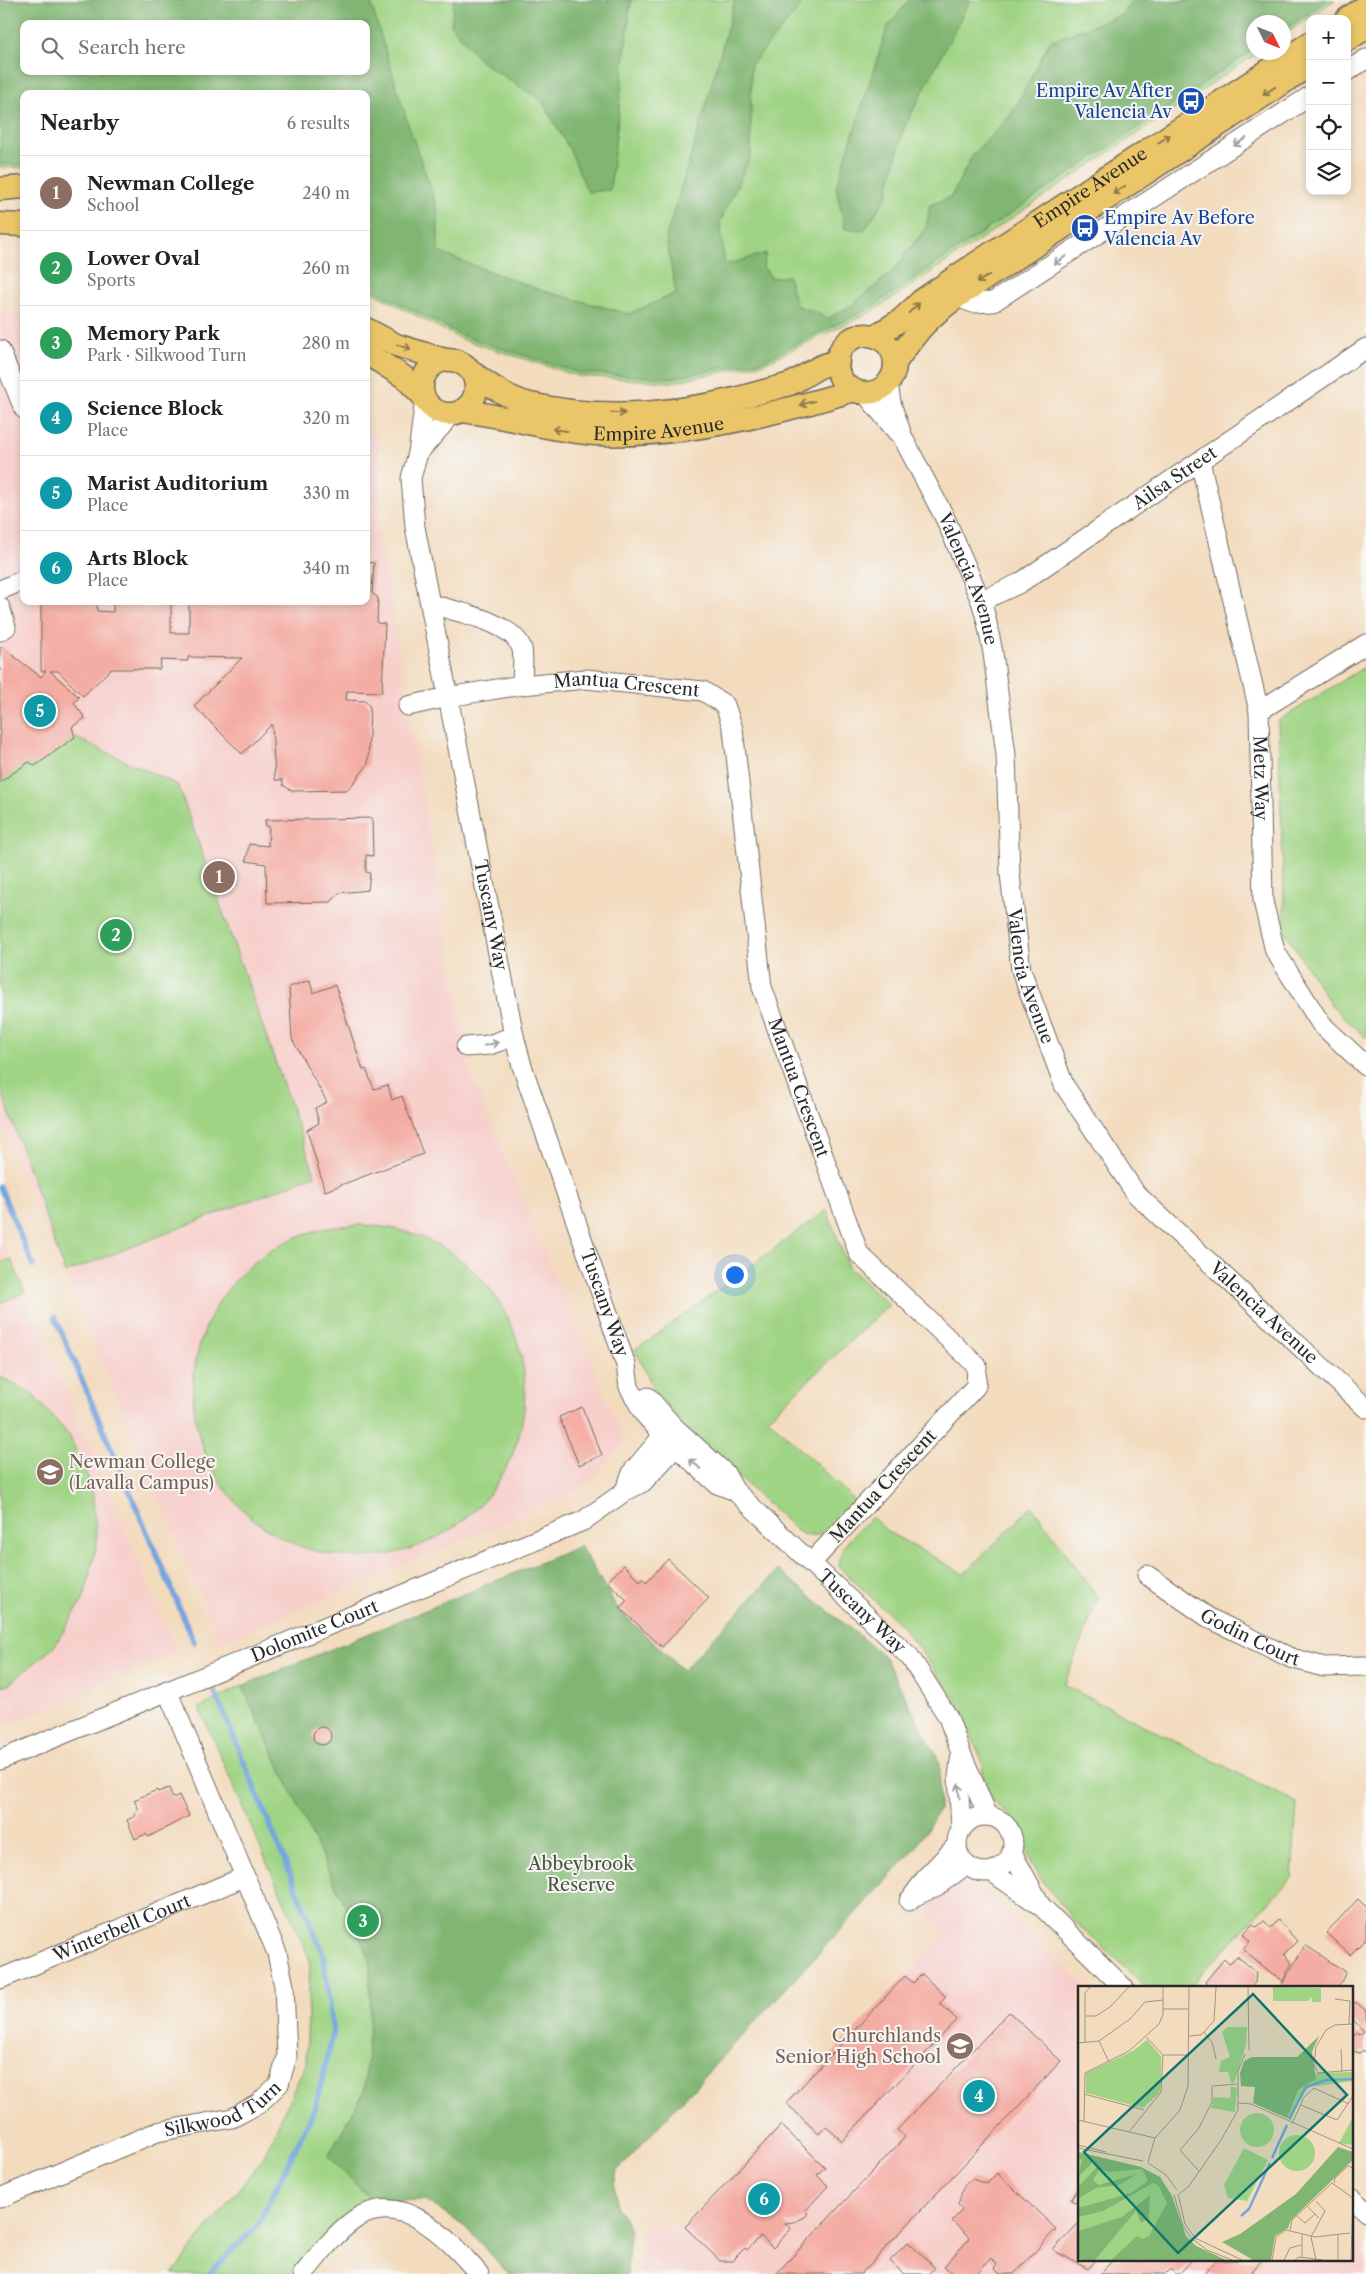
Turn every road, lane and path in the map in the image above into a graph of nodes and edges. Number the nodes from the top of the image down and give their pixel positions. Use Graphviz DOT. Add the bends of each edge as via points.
graph roads {
  1 [pos="1366,6"];
  2 [pos="1351,16"];
  3 [pos="1366,28"];
  4 [pos="1351,37"];
  5 [pos="1306,46"];
  6 [pos="1366,59"];
  7 [pos="1306,67"];
  8 [pos="1351,68"];
  9 [pos="1306,99"];
  10 [pos="20,187"];
  11 [pos="0,189"];
  12 [pos="0,224"];
  13 [pos="20,225"];
  14 [pos="957,296"];
  15 [pos="370,331"];
  16 [pos="874,336"];
  17 [pos="1366,348"];
  18 [pos="0,350"];
  19 [pos="370,356"];
  20 [pos="445,360"];
  21 [pos="838,362"];
  22 [pos="892,372"];
  23 [pos="473,373"];
  24 [pos="859,392"];
  25 [pos="424,398"];
  26 [pos="20,399"];
  27 [pos="457,413"];
  28 [pos="903,438"];
  29 [pos="418,453"];
  30 [pos="1200,461"];
  31 [pos="20,582"];
  32 [pos="0,590"];
  33 [pos="981,602"];
  34 [pos="430,604"];
  35 [pos="0,607"];
  36 [pos="0,631"];
  37 [pos="1366,644"];
  38 [pos="522,685"];
  39 [pos="448,697"];
  40 [pos="408,706"];
  41 [pos="1258,711"];
  42 [pos="514,1036"];
  43 [pos="466,1047"];
  44 [pos="1366,1066"];
  45 [pos="1364,1402"];
  46 [pos="674,1436"];
  47 [pos="811,1563"];
  48 [pos="1147,1575"];
  49 [pos="1366,1666"];
  50 [pos="167,1690"];
  51 [pos="961,1754"];
  52 [pos="0,1760"];
  53 [pos="988,1816"];
  54 [pos="959,1837"];
  55 [pos="1012,1853"];
  56 [pos="966,1866"];
  57 [pos="992,1872"];
  58 [pos="244,1877"];
  59 [pos="1042,1908"];
  60 [pos="0,1979"];
  61 [pos="1122,1986"];
  62 [pos="0,2198"];
  63 [pos="1354,2201"];
  64 [pos="1366,2211"];
  65 [pos="303,2274"];
  66 [pos="480,2274"];
  1 -- 2 [label="main road"];
  3 -- 4 [label="main road"];
  16 -- 5 [label="main road, Empire Avenue, one-way" via="901,320 922,300 963,272"];
  6 -- 8 [label="street"];
  7 -- 14 [label="main road, Empire Avenue, one-way"];
  9 -- 14 [label="street, one-way" via="1000,298 982,304"];
  10 -- 11 [label="main road"];
  12 -- 13 [label="main road"];
  14 -- 22 [label="main road, Empire Avenue" via="914,334"];
  15 -- 20 [label="main road, one-way" via="396,345"];
  16 -- 21 [label="main road" via="858,336 850,340 843,346"];
  16 -- 22 [label="main road" via="892,351"];
  17 -- 30 [label="street, Ailsa Street"];
  18 -- 26 [label="street"];
  19 -- 25 [label="main road" via="404,377"];
  20 -- 23 [label="main road" via="461,362"];
  20 -- 25 [label="main road" via="426,374 422,385"];
  23 -- 21 [label="main road, Empire Avenue, one-way" via="496,389 528,403 586,411 636,413 694,407 748,396 790,383 827,363"];
  21 -- 24 [label="main road" via="841,379"];
  22 -- 24 [label="main road" via="882,388"];
  22 -- 28 [label="street, Valencia Avenue" via="892,404"];
  23 -- 27 [label="main road" via="476,382 474,399"];
  24 -- 27 [label="main road, Empire Avenue, one-way" via="740,419 640,434 596,434"];
  24 -- 28 [label="street, Valencia Avenue"];
  25 -- 27 [label="main road" via="431,408 441,413"];
  25 -- 29 [label="street, Tuscany Way"];
  27 -- 29 [label="street, Tuscany Way"];
  28 -- 33 [label="street, Valencia Avenue" via="945,518"];
  29 -- 34 [label="street, Tuscany Way" via="411,478 415,527"];
  30 -- 33 [label="street, Ailsa Street" via="1020,583"];
  30 -- 41 [label="street, Metz Way"];
  31 -- 32 [label="street"];
  33 -- 45 [label="street, Valencia Avenue" via="993,653 1006,754 1010,874 1021,970 1064,1085 1136,1194"];
  34 -- 38 [label="street" via="477,617 508,630 522,649"];
  34 -- 39 [label="street, Tuscany Way"];
  35 -- 36 [label="street" via="6,627"];
  37 -- 41 [label="street"];
  38 -- 39 [label="street, Mantua Crescent"];
  38 -- 47 [label="street, Mantua Crescent" via="586,679 703,691 725,705 733,729 762,987 859,1254 977,1366 976,1386"];
  39 -- 40 [label="street, Mantua Crescent"];
  39 -- 42 [label="street, Tuscany Way"];
  41 -- 44 [label="street, Metz Way" via="1263,901 1275,951 1321,1024"];
  43 -- 42 [label="street, one-way" via="489,1045"];
  42 -- 46 [label="street, Tuscany Way" via="626,1365 629,1388 644,1414"];
  46 -- 47 [label="street, Tuscany Way" via="725,1473 735,1491"];
  46 -- 50 [label="street, Dolomite Court" via="643,1482 583,1521"];
  47 -- 51 [label="street, Tuscany Way" via="910,1657 948,1717"];
  48 -- 49 [label="street, Godin Court" via="1209,1618 1291,1658 1324,1667"];
  50 -- 52 [label="street, Dolomite Court"];
  50 -- 58 [label="street, Silkwood Turn"];
  51 -- 53 [label="street, Tuscany Way"];
  54 -- 51 [label="street, Tuscany Way, one-way"];
  53 -- 54 [label="street" via="973,1819"];
  53 -- 55 [label="street" via="1007,1826 1012,1834"];
  54 -- 56 [label="street" via="958,1855"];
  54 -- 56 [label="street" via="912,1898"];
  55 -- 57 [label="street" via="1001,1867"];
  55 -- 59 [label="street"];
  56 -- 57 [label="street"];
  57 -- 59 [label="street"];
  58 -- 60 [label="street, Winterbell Court"];
  58 -- 62 [label="street, Silkwood Turn" via="277,1952 284,1986 287,2057 279,2084 258,2104 232,2118 157,2132"];
  59 -- 61 [label="street"];
  63 -- 64 [label="street"];
  65 -- 66 [label="street" via="334,2238 357,2218 385,2209 418,2218 450,2242"];
}
